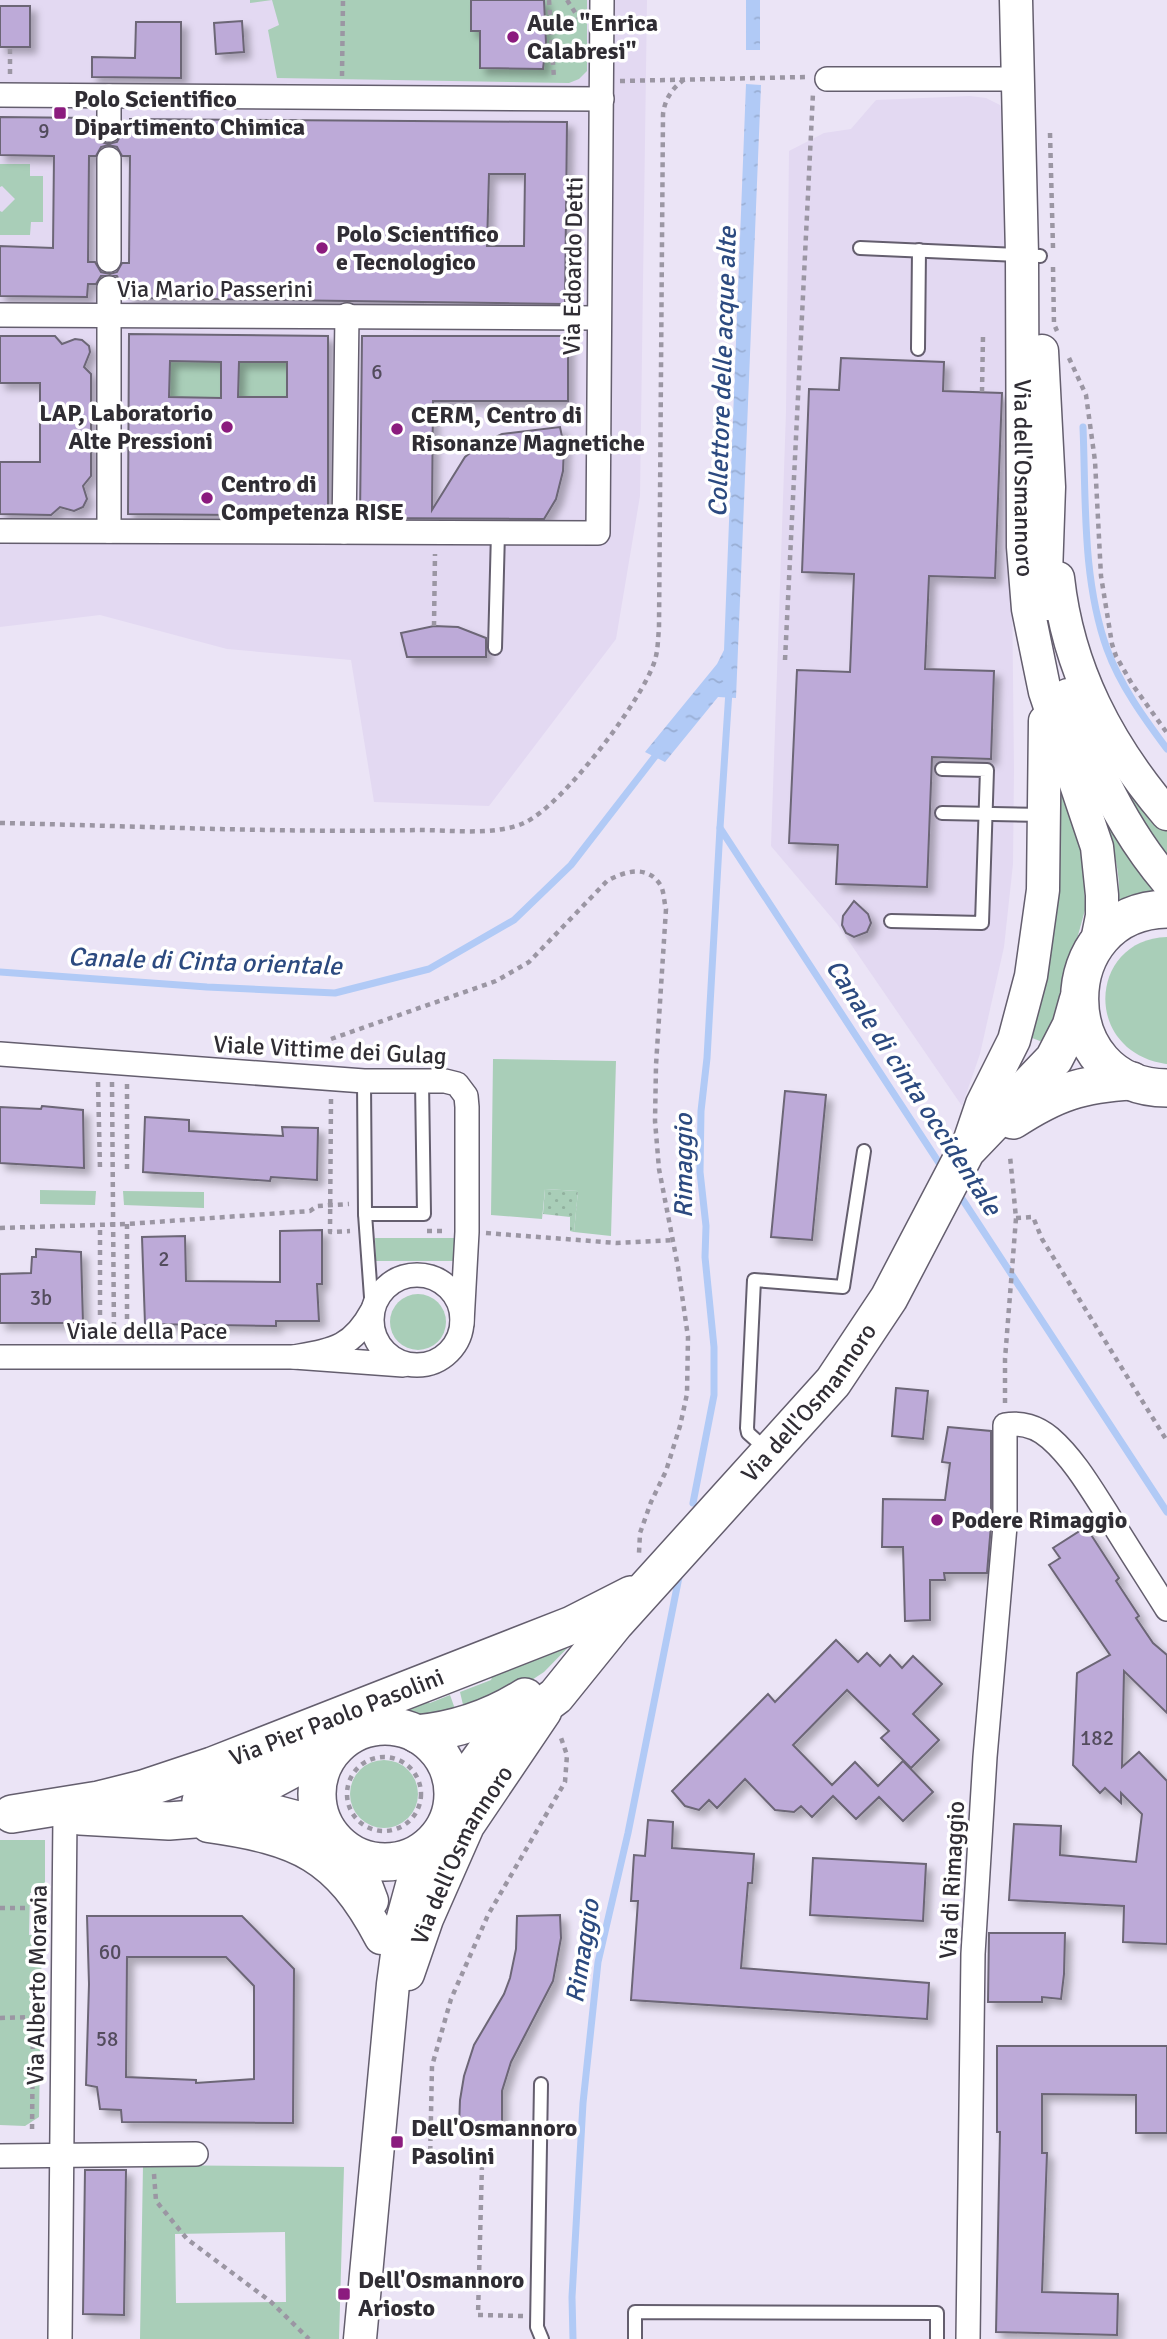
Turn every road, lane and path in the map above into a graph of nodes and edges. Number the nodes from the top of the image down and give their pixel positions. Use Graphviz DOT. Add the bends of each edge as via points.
graph roads {
  1 [pos="344,0"];
  2 [pos="549,0"];
  3 [pos="602,0"];
  4 [pos="1016,0"];
  5 [pos="1038,0"];
  6 [pos="801,76"];
  7 [pos="1018,79"];
  8 [pos="820,84"];
  9 [pos="602,90"];
  10 [pos="0,95"];
  11 [pos="109,96"];
  12 [pos="342,97"];
  13 [pos="555,99"];
  14 [pos="110,130"];
  15 [pos="1050,133"];
  16 [pos="109,159"];
  17 [pos="860,248"];
  18 [pos="919,250"];
  19 [pos="1031,255"];
  20 [pos="109,260"];
  21 [pos="110,288"];
  22 [pos="0,315"];
  23 [pos="109,315"];
  24 [pos="347,315"];
  25 [pos="598,318"];
  26 [pos="984,336"];
  27 [pos="1059,336"];
  28 [pos="1065,348"];
  29 [pos="918,349"];
  30 [pos="982,392"];
  31 [pos="1049,487"];
  32 [pos="0,531"];
  33 [pos="109,531"];
  34 [pos="344,532"];
  35 [pos="435,533"];
  36 [pos="498,533"];
  37 [pos="434,626"];
  38 [pos="495,648"];
  39 [pos="785,660"];
  40 [pos="1045,692"];
  41 [pos="1167,733"];
  42 [pos="942,769"];
  43 [pos="942,813"];
  44 [pos="986,814"];
  45 [pos="1167,814"];
  46 [pos="1045,816"];
  47 [pos="1167,881"];
  48 [pos="1167,909"];
  49 [pos="891,921"];
  50 [pos="1096,946"];
  51 [pos="1078,1001"];
  52 [pos="331,1039"];
  53 [pos="0,1054"];
  54 [pos="112,1061"];
  55 [pos="364,1081"];
  56 [pos="422,1082"];
  57 [pos="1150,1084"];
  58 [pos="864,1151"];
  59 [pos="964,1156"];
  60 [pos="1010,1156"];
  61 [pos="100,1169"];
  62 [pos="127,1170"];
  63 [pos="364,1208"];
  64 [pos="424,1213"];
  65 [pos="1016,1218"];
  66 [pos="127,1224"];
  67 [pos="100,1225"];
  68 [pos="0,1228"];
  69 [pos="467,1231"];
  70 [pos="674,1240"];
  71 [pos="372,1311"];
  72 [pos="462,1323"];
  73 [pos="0,1357"];
  74 [pos="114,1357"];
  75 [pos="294,1357"];
  76 [pos="415,1366"];
  77 [pos="1004,1425"];
  78 [pos="1167,1441"];
  79 [pos="770,1453"];
  80 [pos="651,1570"];
  81 [pos="1167,1609"];
  82 [pos="615,1623"];
  83 [pos="556,1696"];
  84 [pos="559,1732"];
  85 [pos="417,1734"];
  86 [pos="338,1744"];
  87 [pos="454,1796"];
  88 [pos="31,1814"];
  89 [pos="169,1821"];
  90 [pos="336,1840"];
  91 [pos="410,1840"];
  92 [pos="0,1908"];
  93 [pos="29,1908"];
  94 [pos="381,1938"];
  95 [pos="393,1984"];
  96 [pos="0,2018"];
  97 [pos="389,2025"];
  98 [pos="541,2084"];
  99 [pos="29,2137"];
  100 [pos="196,2154"];
  101 [pos="153,2155"];
  102 [pos="0,2156"];
  103 [pos="60,2157"];
  104 [pos="537,2316"];
  105 [pos="60,2339"];
  106 [pos="309,2339"];
  107 [pos="360,2339"];
  108 [pos="542,2339"];
  109 [pos="635,2339"];
  110 [pos="937,2339"];
  111 [pos="968,2339"];
  1 -- 12 [label="path"];
  2 -- 13 [label="path"];
  3 -- 9 [label="street, Via Edoardo Detti"];
  4 -- 7 [label="main road, Via dell'Osmannoro"];
  5 -- 19 [label="main road, Via dell'Osmannoro"];
  6 -- 9 [label="path" via="685,79"];
  7 -- 8 [label="street"];
  7 -- 19 [label="main road, Via dell'Osmannoro"];
  8 -- 39 [label="path"];
  9 -- 13 [label="street"];
  9 -- 25 [label="street, Via Edoardo Detti"];
  10 -- 11 [label="street"];
  11 -- 12 [label="street"];
  11 -- 14 [label="street"];
  12 -- 13 [label="street"];
  15 -- 27 [label="path" via="1054,324"];
  16 -- 20 [label="street"];
  17 -- 18 [label="lane"];
  18 -- 19 [label="lane"];
  18 -- 29 [label="lane"];
  19 -- 31 [label="main road, Via dell'Osmannoro" via="1041,328"];
  19 -- 40 [label="main road, Via dell'Osmannoro" via="1024,547 1028,609"];
  21 -- 23 [label="street"];
  22 -- 23 [label="street, Via Mario Passerini"];
  23 -- 24 [label="street, Via Mario Passerini"];
  23 -- 33 [label="street"];
  24 -- 25 [label="street, Via Mario Passerini"];
  24 -- 34 [label="street"];
  25 -- 36 [label="street, Via Edoardo Detti" via="598,533"];
  26 -- 30 [label="path"];
  28 -- 41 [label="path" via="1086,396 1095,461 1101,576 1112,644 1122,669"];
  31 -- 45 [label="main road" via="1070,649 1109,734"];
  31 -- 47 [label="main road, Via dell'Osmannoro" via="1047,583 1065,688 1115,805"];
  32 -- 33 [label="street"];
  33 -- 34 [label="street"];
  34 -- 35 [label="street"];
  35 -- 36 [label="street"];
  35 -- 37 [label="path"];
  36 -- 38 [label="lane"];
  40 -- 46 [label="main road"];
  40 -- 50 [label="main road, Via dell'Osmannoro" via="1097,847 1102,916"];
  42 -- 44 [label="lane" via="987,771"];
  43 -- 44 [label="lane"];
  44 -- 46 [label="lane"];
  44 -- 49 [label="lane" via="982,923"];
  46 -- 59 [label="main road" via="1043,890 1031,976 1014,1040 982,1104"];
  48 -- 50 [label="main road, Via dell'Osmannoro" via="1132,916"];
  50 -- 51 [label="main road, Via dell'Osmannoro" via="1084,966"];
  51 -- 57 [label="main road, Via dell'Osmannoro" via="1090,1042 1108,1065"];
  51 -- 59 [label="main road, Via dell'Osmannoro" via="1054,1059"];
  52 -- 70 [label="path" via="496,981 529,962 607,881 623,872 640,871 655,879 666,909 655,1121 659,1169"];
  53 -- 54 [label="street, Viale Vittime dei Gulag"];
  54 -- 55 [label="street, Viale Vittime dei Gulag"];
  54 -- 61 [label="path"];
  54 -- 62 [label="path"];
  54 -- 74 [label="path"];
  55 -- 56 [label="street, Viale Vittime dei Gulag"];
  55 -- 63 [label="lane"];
  56 -- 64 [label="lane"];
  56 -- 69 [label="street, Viale Vittime dei Gulag" via="457,1084 466,1096"];
  57 -- 59 [label="main road, Via dell'Osmannoro" via="1074,1088 1040,1102"];
  58 -- 79 [label="lane" via="843,1287 754,1280 747,1428"];
  59 -- 79 [label="main road, Via dell'Osmannoro" via="890,1298 862,1341"];
  60 -- 65 [label="path"];
  63 -- 64 [label="lane"];
  63 -- 66 [label="path" via="317,1206 310,1212"];
  63 -- 71 [label="lane"];
  64 -- 69 [label="path" via="423,1231"];
  65 -- 77 [label="path"];
  65 -- 78 [label="path" via="1033,1217 1042,1239"];
  66 -- 67 [label="path"];
  66 -- 74 [label="path"];
  67 -- 68 [label="path"];
  67 -- 74 [label="path"];
  69 -- 70 [label="path" via="617,1243"];
  69 -- 72 [label="street, Viale Vittime dei Gulag"];
  70 -- 80 [label="path" via="688,1337 687,1394 666,1471 640,1533"];
  71 -- 72 [label="street" via="392,1282 425,1276 451,1291 461,1308"];
  71 -- 75 [label="street, Viale della Pace" via="361,1330 342,1346"];
  71 -- 76 [label="street" via="373,1333 384,1352"];
  72 -- 76 [label="street" via="456,1342 443,1357"];
  73 -- 74 [label="street, Viale della Pace"];
  74 -- 75 [label="street, Viale della Pace"];
  75 -- 76 [label="street, Viale della Pace"];
  77 -- 81 [label="street" via="1028,1426 1059,1448"];
  77 -- 111 [label="street, Via di Rimaggio" via="1005,1526 973,1954"];
  79 -- 80 [label="main road, Via dell'Osmannoro" via="702,1527"];
  80 -- 82 [label="main road, Via dell'Osmannoro"];
  80 -- 88 [label="main road, Via Pier Paolo Pasolini" via="572,1625 212,1766 143,1789"];
  82 -- 83 [label="main road, Via dell'Osmannoro"];
  82 -- 85 [label="main road, Via dell'Osmannoro" via="547,1683 499,1713"];
  83 -- 87 [label="main road, Via dell'Osmannoro" via="490,1746"];
  83 -- 97 [label="main road, Via dell'Osmannoro" via="468,1826"];
  84 -- 104 [label="path" via="566,1755 565,1782 488,1915 451,1999 432,2066 429,2124 430,2163 482,2164 478,2315"];
  85 -- 86 [label="main road, Via dell'Osmannoro" via="401,1727 376,1727"];
  85 -- 87 [label="main road, Via dell'Osmannoro" via="448,1766"];
  86 -- 88 [label="main road, Via Pier Paolo Pasolini" via="270,1781 204,1800"];
  86 -- 90 [label="main road, Via dell'Osmannoro" via="324,1762 317,1784 317,1806"];
  87 -- 91 [label="main road, Via dell'Osmannoro" via="451,1813 435,1842"];
  88 -- 89 [label="main road"];
  88 -- 103 [label="street, Via Alberto Moravia"];
  89 -- 90 [label="main road" via="271,1812"];
  89 -- 94 [label="main road" via="263,1835 304,1850 351,1891"];
  90 -- 91 [label="main road, Via dell'Osmannoro" via="359,1858 384,1863 397,1862"];
  90 -- 94 [label="main road, Via dell'Osmannoro" via="361,1872"];
  91 -- 91 [label="path" via="410,1822 422,1799 417,1774 397,1758 372,1758 360,1765 348,1785 350,1809 365,1826"];
  91 -- 95 [label="main road, Via dell'Osmannoro"];
  92 -- 93 [label="path"];
  94 -- 95 [label="main road, Via dell'Osmannoro"];
  95 -- 97 [label="main road, Via dell'Osmannoro"];
  96 -- 99 [label="path" via="33,2017 33,2132"];
  97 -- 107 [label="main road, Via dell'Osmannoro"];
  98 -- 104 [label="lane"];
  100 -- 101 [label="street"];
  101 -- 103 [label="street"];
  101 -- 106 [label="path" via="156,2201 187,2239 270,2301"];
  102 -- 103 [label="street"];
  103 -- 105 [label="street, Via Alberto Moravia"];
  104 -- 108 [label="lane"];
  109 -- 110 [label="lane" via="635,2312 649,2312 937,2313"];
}
